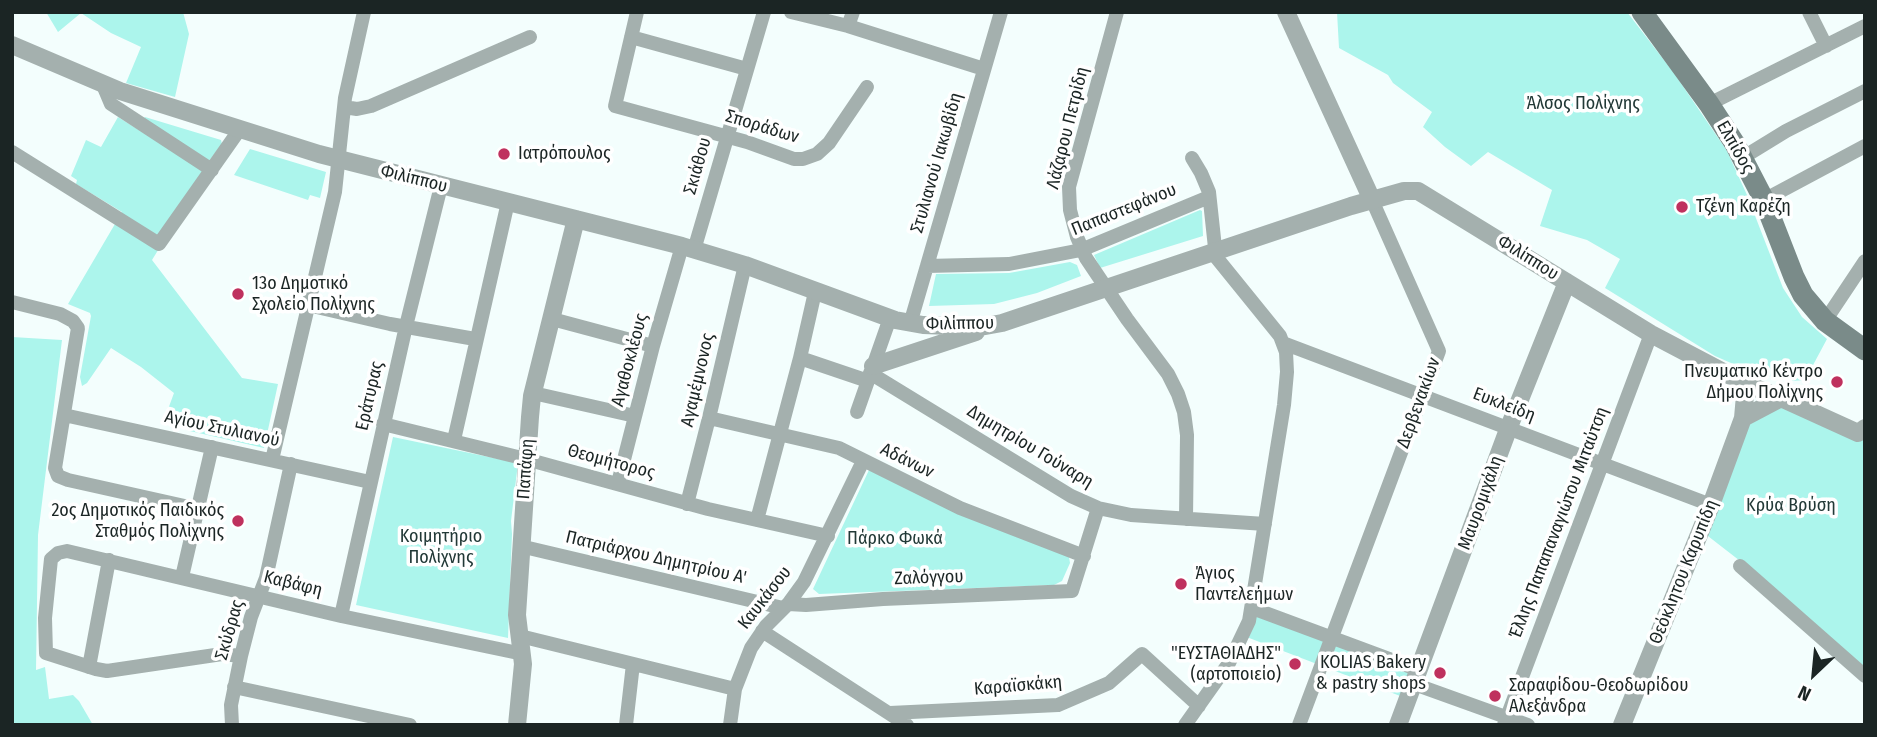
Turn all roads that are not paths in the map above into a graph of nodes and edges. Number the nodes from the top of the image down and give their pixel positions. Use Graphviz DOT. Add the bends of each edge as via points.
graph roads {
  1 [pos="364,12"];
  2 [pos="637,12"];
  3 [pos="764,12"];
  4 [pos="791,12"];
  5 [pos="1001,12"];
  6 [pos="1117,12"];
  7 [pos="1809,12"];
  8 [pos="1644,13"];
  9 [pos="1293,17"];
  10 [pos="851,19"];
  11 [pos="1865,26"];
  12 [pos="530,37"];
  13 [pos="631,37"];
  14 [pos="12,45"];
  15 [pos="1826,46"];
  16 [pos="747,69"];
  17 [pos="984,69"];
  18 [pos="103,85"];
  19 [pos="867,88"];
  20 [pos="1865,91"];
  21 [pos="1709,104"];
  22 [pos="344,107"];
  23 [pos="240,129"];
  24 [pos="727,136"];
  25 [pos="1865,146"];
  26 [pos="12,152"];
  27 [pos="1192,158"];
  28 [pos="1742,158"];
  29 [pos="339,160"];
  30 [pos="212,170"];
  31 [pos="441,186"];
  32 [pos="1209,197"];
  33 [pos="1372,200"];
  34 [pos="1764,200"];
  35 [pos="508,202"];
  36 [pos="576,219"];
  37 [pos="688,248"];
  38 [pos="1081,250"];
  39 [pos="1214,251"];
  40 [pos="1865,261"];
  41 [pos="745,265"];
  42 [pos="927,266"];
  43 [pos="1567,282"];
  44 [pos="1105,288"];
  45 [pos="815,292"];
  46 [pos="12,302"];
  47 [pos="308,305"];
  48 [pos="890,318"];
  49 [pos="552,319"];
  50 [pos="1825,321"];
  51 [pos="1002,323"];
  52 [pos="910,324"];
  53 [pos="406,326"];
  54 [pos="1651,334"];
  55 [pos="475,339"];
  56 [pos="1283,343"];
  57 [pos="653,346"];
  58 [pos="1865,350"];
  59 [pos="800,358"];
  60 [pos="871,373"];
  61 [pos="1746,384"];
  62 [pos="533,393"];
  63 [pos="1421,395"];
  64 [pos="1782,398"];
  65 [pos="857,412"];
  66 [pos="64,415"];
  67 [pos="635,416"];
  68 [pos="709,418"];
  69 [pos="1743,418"];
  70 [pos="383,424"];
  71 [pos="1509,427"];
  72 [pos="1863,433"];
  73 [pos="781,434"];
  74 [pos="454,440"];
  75 [pos="212,447"];
  76 [pos="526,459"];
  77 [pos="272,460"];
  78 [pos="863,461"];
  79 [pos="291,464"];
  80 [pos="1602,464"];
  81 [pos="370,482"];
  82 [pos="618,483"];
  83 [pos="687,503"];
  84 [pos="1712,505"];
  85 [pos="1098,508"];
  86 [pos="198,509"];
  87 [pos="1186,519"];
  88 [pos="757,520"];
  89 [pos="1265,524"];
  90 [pos="828,536"];
  91 [pos="520,546"];
  92 [pos="1084,556"];
  93 [pos="109,560"];
  94 [pos="1740,566"];
  95 [pos="182,578"];
  96 [pos="260,596"];
  97 [pos="786,606"];
  98 [pos="1252,608"];
  99 [pos="341,616"];
  100 [pos="762,631"];
  101 [pos="1333,638"];
  102 [pos="521,645"];
  103 [pos="241,656"];
  104 [pos="634,664"];
  105 [pos="89,667"];
  106 [pos="1865,676"];
  107 [pos="1417,677"];
  108 [pos="234,687"];
  109 [pos="735,689"];
  110 [pos="1199,706"];
  111 [pos="890,713"];
  112 [pos="1505,721"];
  113 [pos="232,725"];
  114 [pos="410,725"];
  115 [pos="517,725"];
  116 [pos="626,725"];
  117 [pos="730,725"];
  118 [pos="907,725"];
  119 [pos="1185,725"];
  120 [pos="1299,725"];
  121 [pos="1398,725"];
  122 [pos="1528,725"];
  123 [pos="1622,725"];
  1 -- 22 [label="street"];
  2 -- 13 [label="street"];
  3 -- 16 [label="street, Σκιάθου"];
  4 -- 10 [label="street"];
  5 -- 17 [label="street, Στυλιανού Ιακωβίδη"];
  6 -- 38 [label="street, Λάζαρου Πετρίδη" via="1069,187"];
  7 -- 15 [label="street"];
  8 -- 21 [label="main road, Ελπίδος"];
  9 -- 33 [label="street, Δερβενακίων"];
  10 -- 17 [label="street"];
  11 -- 15 [label="street"];
  12 -- 22 [label="street" via="371,107"];
  13 -- 16 [label="street"];
  13 -- 24 [label="street, Σποράδων" via="615,106"];
  14 -- 18 [label="street, Φιλίππου"];
  15 -- 21 [label="street"];
  16 -- 24 [label="street, Σκιάθου"];
  17 -- 42 [label="street, Στυλιανού Ιακωβίδη"];
  18 -- 23 [label="street, Φιλίππου"];
  18 -- 30 [label="street" via="111,104"];
  19 -- 24 [label="street, Σποράδων" via="829,143 808,158 794,159"];
  20 -- 28 [label="street"];
  21 -- 28 [label="main road, Ελπίδος"];
  22 -- 29 [label="street"];
  23 -- 29 [label="street, Φιλίππου"];
  23 -- 30 [label="street"];
  24 -- 37 [label="street, Σκιάθου"];
  25 -- 34 [label="street"];
  26 -- 30 [label="street" via="159,244"];
  27 -- 32 [label="street"];
  28 -- 34 [label="main road, Ελπίδος"];
  29 -- 31 [label="street, Φιλίππου"];
  29 -- 47 [label="street"];
  31 -- 35 [label="street, Φιλίππου"];
  31 -- 53 [label="street, Εράτυρας"];
  32 -- 38 [label="street, Παπαστεφάνου"];
  32 -- 39 [label="street"];
  33 -- 39 [label="street, Φιλίππου"];
  33 -- 43 [label="street, Φιλίππου" via="1409,190 1423,192"];
  33 -- 63 [label="street, Δερβενακίων" via="1437,343 1439,351"];
  34 -- 50 [label="main road, Ελπίδος" via="1799,288"];
  35 -- 36 [label="street, Φιλίππου"];
  35 -- 55 [label="street"];
  36 -- 37 [label="street, Φιλίππου"];
  36 -- 49 [label="street, Παπάφη"];
  37 -- 41 [label="street, Φιλίππου"];
  37 -- 57 [label="street, Αγαθοκλέους"];
  38 -- 42 [label="street, Παπαστεφάνου" via="1009,264"];
  38 -- 44 [label="street, Λάζαρου Πετρίδη"];
  39 -- 44 [label="street, Φιλίππου"];
  39 -- 56 [label="street"];
  40 -- 50 [label="street"];
  41 -- 45 [label="street, Φιλίππου"];
  41 -- 68 [label="street, Αγαμέμνονος"];
  42 -- 52 [label="street, Στυλιανού Ιακωβίδη"];
  43 -- 54 [label="street, Φιλίππου"];
  43 -- 71 [label="street, Μαυρομιχάλη"];
  44 -- 51 [label="street, Φιλίππου"];
  44 -- 87 [label="street, Λάζαρου Πετρίδη" via="1178,394 1187,435"];
  45 -- 48 [label="street, Φιλίππου"];
  45 -- 59 [label="street"];
  46 -- 66 [label="street" via="60,314 76,324 78,337"];
  47 -- 53 [label="street"];
  47 -- 77 [label="street"];
  48 -- 52 [label="street, Φιλίππου"];
  48 -- 60 [label="street"];
  49 -- 57 [label="street"];
  49 -- 62 [label="street, Παπάφη"];
  50 -- 58 [label="main road, Ελπίδος"];
  51 -- 52 [label="street, Φιλίππου" via="980,327"];
  51 -- 60 [label="street"];
  53 -- 55 [label="street"];
  53 -- 70 [label="street, Εράτυρας"];
  54 -- 61 [label="street, Φιλίππου"];
  54 -- 80 [label="street, Έλλης Παπαπαναγιώτου Μιταύτση"];
  55 -- 74 [label="street"];
  56 -- 63 [label="street, Ευκλείδη"];
  56 -- 89 [label="street" via="1286,384"];
  57 -- 67 [label="street, Αγαθοκλέους"];
  59 -- 60 [label="street, Δημητρίου Γούναρη"];
  59 -- 73 [label="street"];
  60 -- 65 [label="street"];
  60 -- 85 [label="street, Δημητρίου Γούναρη"];
  61 -- 64 [label="street, Φιλίππου"];
  61 -- 69 [label="street, Θεόκλητου Καρυπίδη"];
  62 -- 67 [label="street"];
  62 -- 76 [label="street, Παπάφη"];
  63 -- 71 [label="street, Ευκλείδη"];
  63 -- 101 [label="street, Δερβενακίων"];
  64 -- 69 [label="street"];
  64 -- 72 [label="street, Φιλίππου"];
  66 -- 75 [label="street, Αγίου Στυλιανού"];
  66 -- 86 [label="street" via="55,470 58,476"];
  67 -- 82 [label="street, Αγαθοκλέους"];
  68 -- 73 [label="street, Αδάνων"];
  68 -- 83 [label="street, Αγαμέμνονος"];
  69 -- 84 [label="street, Θεόκλητου Καρυπίδη"];
  70 -- 74 [label="street, Θεομήτορος"];
  70 -- 81 [label="street, Εράτυρας"];
  71 -- 80 [label="street, Ευκλείδη"];
  71 -- 107 [label="street, Μαυρομιχάλη"];
  73 -- 78 [label="street, Αδάνων" via="839,448"];
  73 -- 88 [label="street"];
  74 -- 76 [label="street, Θεομήτορος"];
  75 -- 77 [label="street, Αγίου Στυλιανού"];
  75 -- 86 [label="street"];
  76 -- 82 [label="street, Θεομήτορος"];
  76 -- 91 [label="street, Παπάφη"];
  77 -- 79 [label="street, Αγίου Στυλιανού"];
  78 -- 90 [label="street, Καυκάσου"];
  78 -- 92 [label="street, Αδάνων" via="960,508"];
  79 -- 81 [label="street, Αγίου Στυλιανού"];
  79 -- 96 [label="street, Σκύδρας"];
  80 -- 84 [label="street, Ευκλείδη"];
  80 -- 112 [label="street, Έλλης Παπαπαναγιώτου Μιταύτση"];
  81 -- 99 [label="street, Εράτυρας"];
  82 -- 83 [label="street, Θεομήτορος"];
  83 -- 88 [label="street, Θεομήτορος"];
  84 -- 123 [label="street, Θεόκλητου Καρυπίδη"];
  85 -- 87 [label="street, Δημητρίου Γούναρη"];
  85 -- 92 [label="street"];
  86 -- 95 [label="street"];
  87 -- 89 [label="street, Δημητρίου Γούναρη"];
  88 -- 90 [label="street, Θεομήτορος"];
  89 -- 98 [label="street"];
  90 -- 97 [label="street, Καυκάσου"];
  91 -- 97 [label="street, Πατριάρχου Δημητρίου Α'"];
  91 -- 102 [label="street, Παπάφη" via="517,615"];
  92 -- 97 [label="street, Ζαλόγγου" via="1072,591"];
  93 -- 95 [label="street, Καβάφη"];
  93 -- 105 [label="street"];
  93 -- 105 [label="street, Καβάφη" via="67,551 56,554 49,565 46,653"];
  94 -- 106 [label="street"];
  95 -- 96 [label="street, Καβάφη"];
  96 -- 99 [label="street, Καβάφη"];
  96 -- 103 [label="street, Σκύδρας"];
  97 -- 100 [label="street, Καυκάσου"];
  98 -- 101 [label="street"];
  98 -- 110 [label="street" via="1235,653"];
  99 -- 102 [label="street, Καβάφη"];
  100 -- 109 [label="street, Καυκάσου"];
  100 -- 111 [label="street"];
  101 -- 107 [label="street"];
  101 -- 120 [label="street, Δερβενακίων"];
  102 -- 104 [label="street, Καβάφη"];
  102 -- 115 [label="street, Παπάφη"];
  103 -- 105 [label="street" via="222,654 118,670"];
  103 -- 108 [label="street, Σκύδρας"];
  104 -- 109 [label="street, Καβάφη"];
  104 -- 116 [label="street"];
  107 -- 112 [label="street"];
  107 -- 121 [label="street, Μαυρομιχάλη"];
  108 -- 113 [label="street, Σκύδρας"];
  108 -- 114 [label="street"];
  109 -- 117 [label="street, Καυκάσου"];
  110 -- 111 [label="street, Καραϊσκάκη" via="1142,654 1109,683 1058,705"];
  110 -- 119 [label="street"];
  111 -- 118 [label="street"];
  112 -- 122 [label="street"];
}
